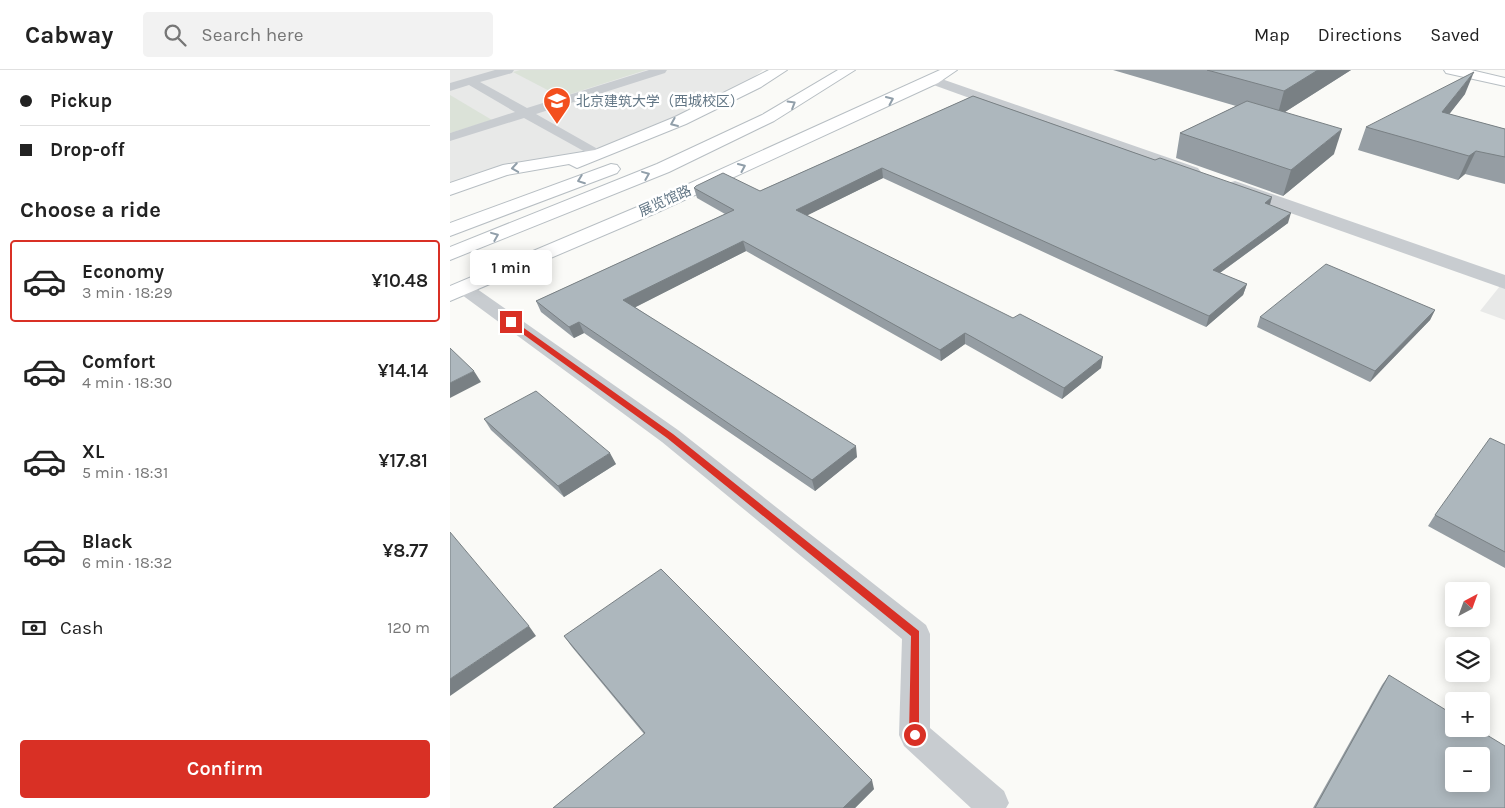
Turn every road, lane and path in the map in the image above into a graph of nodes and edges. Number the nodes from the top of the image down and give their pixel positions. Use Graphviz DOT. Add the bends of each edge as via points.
graph roads {
  1 [pos="508,70"];
  2 [pos="661,70"];
  3 [pos="780,70"];
  4 [pos="848,70"];
  5 [pos="950,70"];
  6 [pos="957,70"];
  7 [pos="1451,70"];
  8 [pos="1474,72"];
  9 [pos="933,80"];
  10 [pos="470,81"];
  11 [pos="1505,82"];
  12 [pos="450,87"];
  13 [pos="526,113"];
  14 [pos="450,137"];
  15 [pos="598,155"];
  16 [pos="625,163"];
  17 [pos="515,186"];
  18 [pos="450,189"];
  19 [pos="450,230"];
  20 [pos="450,254"];
  21 [pos="1505,282"];
  22 [pos="455,287"];
  23 [pos="988,808"];
  1 -- 10 [label="lane"];
  2 -- 13 [label="lane"];
  3 -- 15 [label="street, one-way" via="722,102"];
  20 -- 4 [label="street, 展览馆路, one-way" via="663,168 768,118"];
  5 -- 9 [label="street, 展览馆路"];
  6 -- 9 [label="street, 展览馆路"];
  7 -- 8 [label="street"];
  8 -- 11 [label="street"];
  9 -- 21 [label="street"];
  22 -- 9 [label="street, 展览馆路, one-way" via="649,208"];
  10 -- 12 [label="lane"];
  10 -- 13 [label="lane"];
  13 -- 14 [label="lane"];
  13 -- 15 [label="lane"];
  15 -- 17 [label="street"];
  15 -- 18 [label="street, one-way" via="503,170"];
  16 -- 19 [label="street, one-way"];
  22 -- 23 [label="lane" via="670,436 916,634 915,735 992,804"];
}
